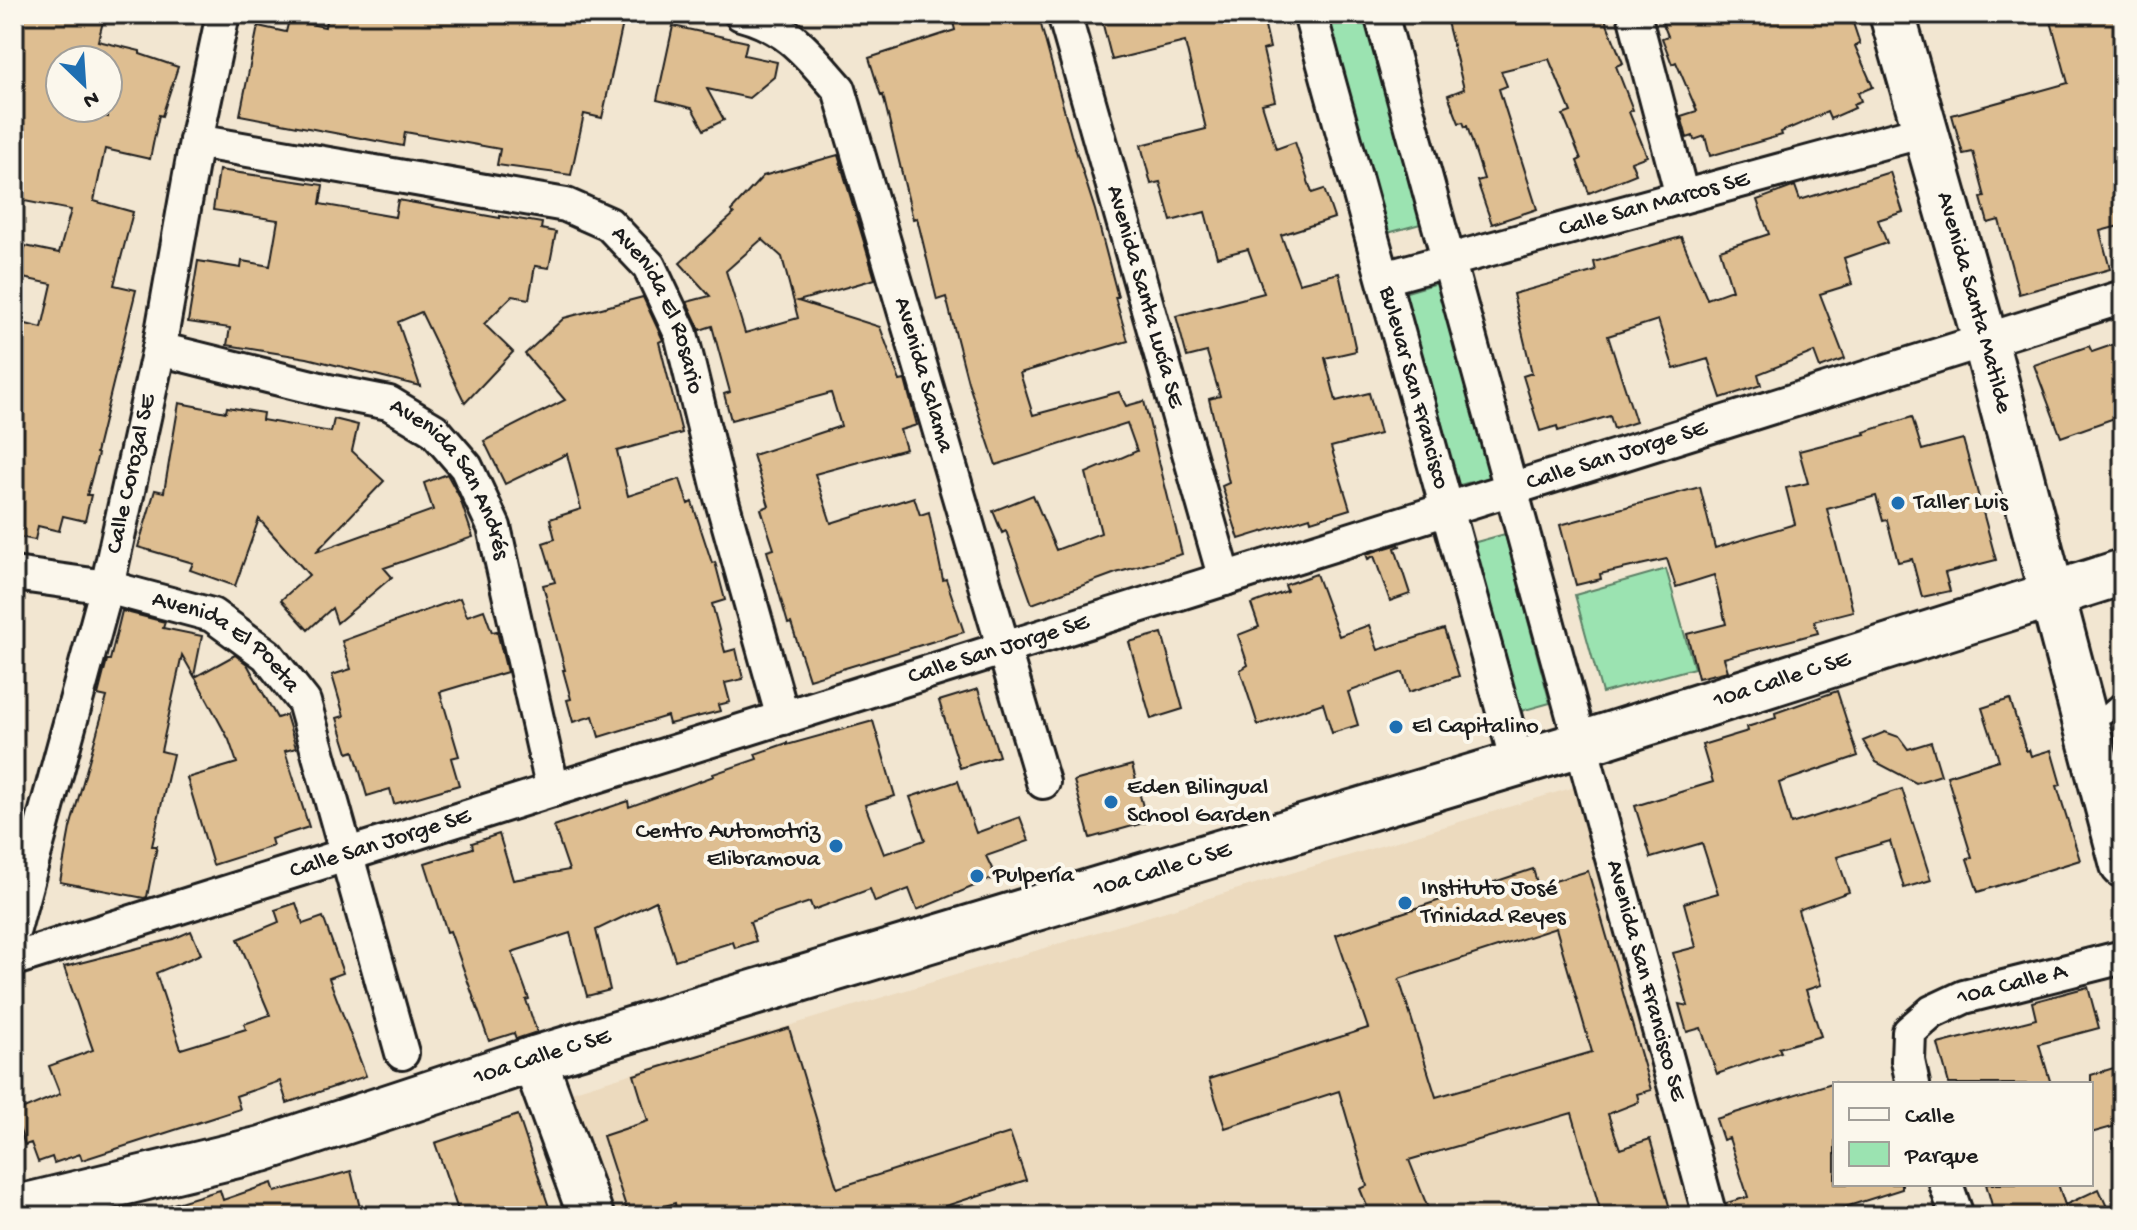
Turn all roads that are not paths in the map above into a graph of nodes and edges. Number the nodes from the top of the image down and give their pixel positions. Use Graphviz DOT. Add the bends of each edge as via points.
graph roads {
  1 [pos="223,14"];
  2 [pos="741,14"];
  3 [pos="1064,14"];
  4 [pos="1310,14"];
  5 [pos="1381,14"];
  6 [pos="1634,14"];
  7 [pos="1892,14"];
  8 [pos="1924,131"];
  9 [pos="196,141"];
  10 [pos="1682,196"];
  11 [pos="1448,261"];
  12 [pos="1384,278"];
  13 [pos="2123,297"];
  14 [pos="1985,340"];
  15 [pos="159,349"];
  16 [pos="1511,490"];
  17 [pos="1448,509"];
  18 [pos="2123,572"];
  19 [pos="14,574"];
  20 [pos="1225,579"];
  21 [pos="107,587"];
  22 [pos="2051,594"];
  23 [pos="1005,648"];
  24 [pos="2123,699"];
  25 [pos="783,718"];
  26 [pos="2084,721"];
  27 [pos="1581,744"];
  28 [pos="1517,762"];
  29 [pos="1043,782"];
  30 [pos="553,790"];
  31 [pos="346,855"];
  32 [pos="2122,858"];
  33 [pos="14,929"];
  34 [pos="2123,957"];
  35 [pos="14,959"];
  36 [pos="402,1053"];
  37 [pos="534,1059"];
  38 [pos="1913,1082"];
  39 [pos="1947,1186"];
  40 [pos="14,1209"];
  41 [pos="591,1216"];
  42 [pos="1710,1216"];
  43 [pos="1957,1216"];
  1 -- 9 [label="street, Calle Corozal SE"];
  2 -- 23 [label="street, Avenida Salama" via="766,21 800,44 839,89"];
  3 -- 20 [label="street, Avenida Santa Lucía SE"];
  4 -- 12 [label="street, Bulevar San Francisco"];
  5 -- 11 [label="street"];
  6 -- 10 [label="street"];
  7 -- 8 [label="street, Avenida Santa Matilde"];
  8 -- 10 [label="street, Calle San Marcos SE"];
  8 -- 14 [label="street, Avenida Santa Matilde"];
  9 -- 15 [label="street, Calle Corozal SE"];
  9 -- 25 [label="street, Avenida El Rosario" via="566,205 609,224 649,266 681,334"];
  10 -- 11 [label="street, Calle San Marcos SE"];
  11 -- 12 [label="street, Calle San Marcos SE"];
  11 -- 16 [label="street"];
  12 -- 17 [label="street, Bulevar San Francisco"];
  13 -- 14 [label="street"];
  14 -- 16 [label="street, Calle San Jorge SE"];
  14 -- 22 [label="street, Avenida Santa Matilde"];
  15 -- 21 [label="street, Calle Corozal SE"];
  15 -- 30 [label="street, Avenida San Andrés" via="389,403 434,430 466,467 494,527"];
  16 -- 17 [label="street, Calle San Jorge SE"];
  16 -- 27 [label="street"];
  17 -- 20 [label="street, Calle San Jorge SE"];
  17 -- 28 [label="street, Bulevar San Francisco"];
  18 -- 22 [label="street, 10a Calle C SE"];
  19 -- 21 [label="street, Avenida El Poeta"];
  20 -- 23 [label="street, Calle San Jorge SE"];
  21 -- 31 [label="street, Avenida El Poeta" via="212,615 267,655 304,702"];
  21 -- 33 [label="street, Calle Corozal SE"];
  22 -- 26 [label="street, Avenida Santa Matilde"];
  22 -- 27 [label="street, 10a Calle C SE"];
  23 -- 25 [label="street, Calle San Jorge SE"];
  23 -- 29 [label="street, Avenida Salama"];
  24 -- 26 [label="lane" via="2106,714"];
  25 -- 30 [label="street, Calle San Jorge SE"];
  26 -- 32 [label="street, Avenida Santa Matilde"];
  27 -- 28 [label="street, 10a Calle C SE"];
  27 -- 42 [label="street, Avenida San Francisco SE"];
  28 -- 37 [label="street, 10a Calle C SE"];
  30 -- 31 [label="street, Calle San Jorge SE"];
  31 -- 35 [label="street, Calle San Jorge SE"];
  31 -- 36 [label="street, Avenida El Poeta"];
  34 -- 38 [label="street, 10a Calle A" via="1964,997 1932,1012 1909,1032"];
  37 -- 40 [label="street, 10a Calle C SE" via="262,1149"];
  37 -- 41 [label="street"];
  39 -- 43 [label="street"];
}
